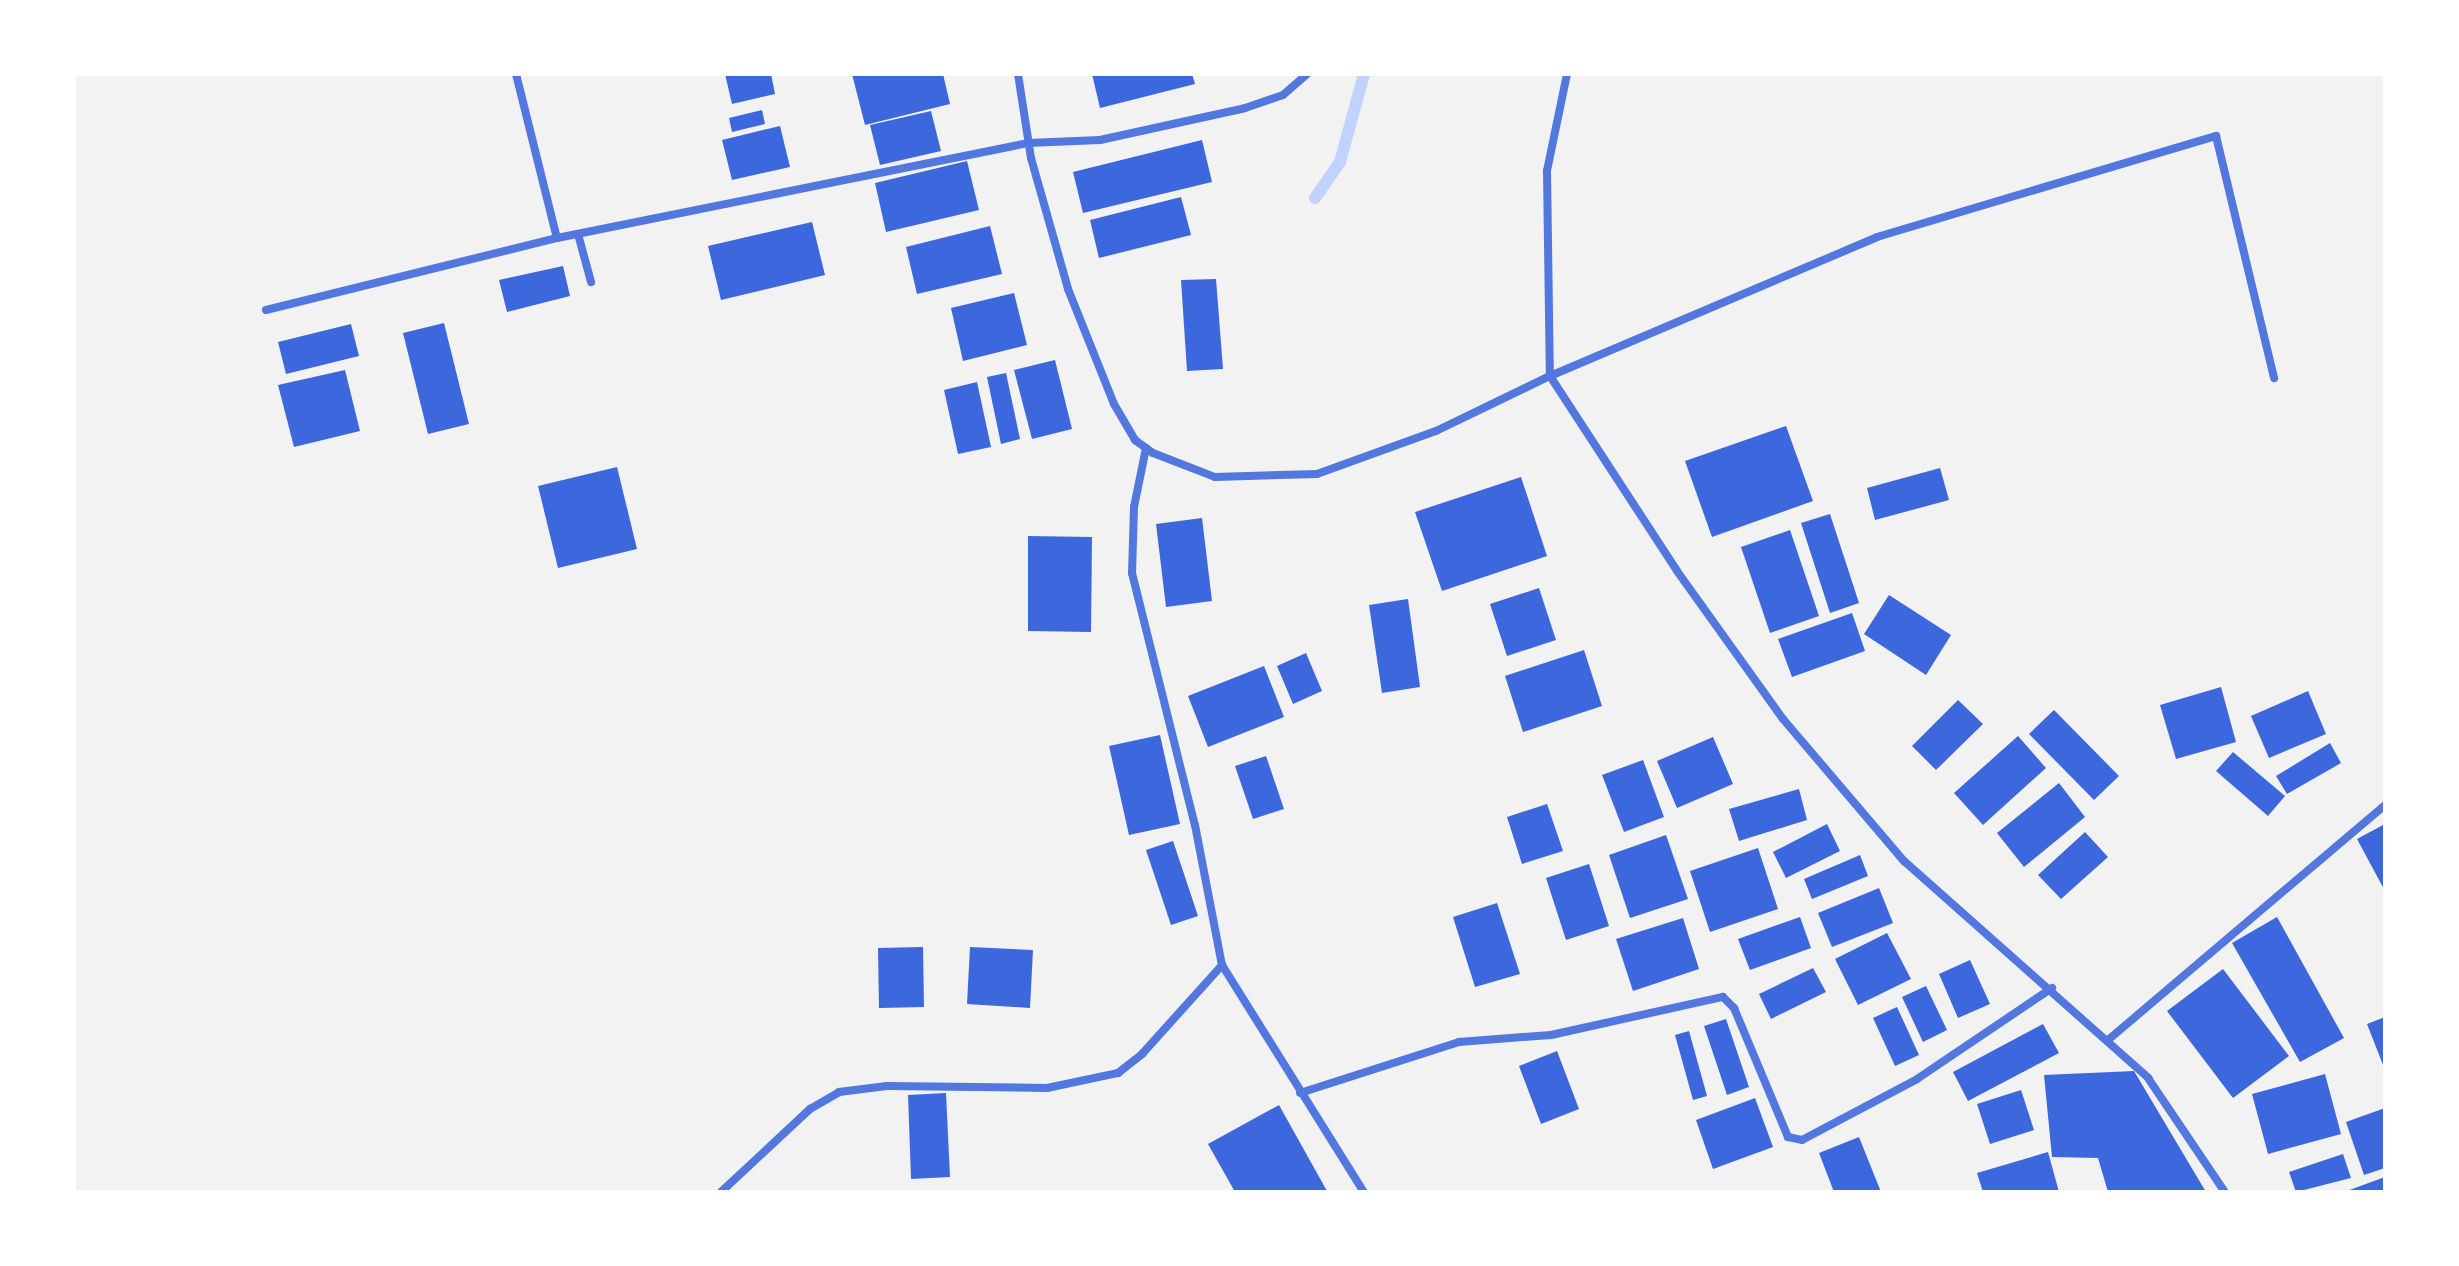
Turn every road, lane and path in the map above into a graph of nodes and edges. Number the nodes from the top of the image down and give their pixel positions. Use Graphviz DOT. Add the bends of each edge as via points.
graph roads {
  1 [pos="516,74"];
  2 [pos="1018,74"];
  3 [pos="1307,74"];
  4 [pos="1567,74"];
  5 [pos="1028,143"];
  6 [pos="578,234"];
  7 [pos="557,238"];
  8 [pos="591,282"];
  9 [pos="266,310"];
  10 [pos="1550,376"];
  11 [pos="2274,378"];
  12 [pos="1146,448"];
  13 [pos="2385,805"];
  14 [pos="1222,965"];
  15 [pos="2052,988"];
  16 [pos="2108,1040"];
  17 [pos="1300,1093"];
  18 [pos="721,1192"];
  19 [pos="1364,1192"];
  20 [pos="2225,1192"];
  1 -- 7 [label="street"];
  2 -- 5 [label="street"];
  3 -- 5 [label="street" via="1283,95 1245,108 1100,140"];
  4 -- 10 [label="street" via="1547,171"];
  5 -- 6 [label="street"];
  5 -- 12 [label="street" via="1068,289 1095,359 1114,404 1135,440"];
  6 -- 7 [label="street"];
  6 -- 8 [label="street"];
  7 -- 9 [label="street"];
  10 -- 11 [label="street" via="1877,237 2216,136"];
  10 -- 12 [label="street" via="1436,431 1317,474 1215,477"];
  10 -- 15 [label="street" via="1677,571 1783,719 1904,861"];
  12 -- 14 [label="street" via="1134,507 1132,573 1195,825"];
  13 -- 16 [label="street"];
  14 -- 17 [label="street"];
  14 -- 18 [label="street" via="1142,1054 1118,1073 1047,1088 887,1086 839,1092 810,1109"];
  15 -- 16 [label="street"];
  15 -- 17 [label="street" via="1917,1079 1802,1140 1788,1137 1734,1008 1723,997 1551,1035 1459,1042"];
  16 -- 20 [label="street" via="2148,1078"];
  17 -- 19 [label="street"];
}
